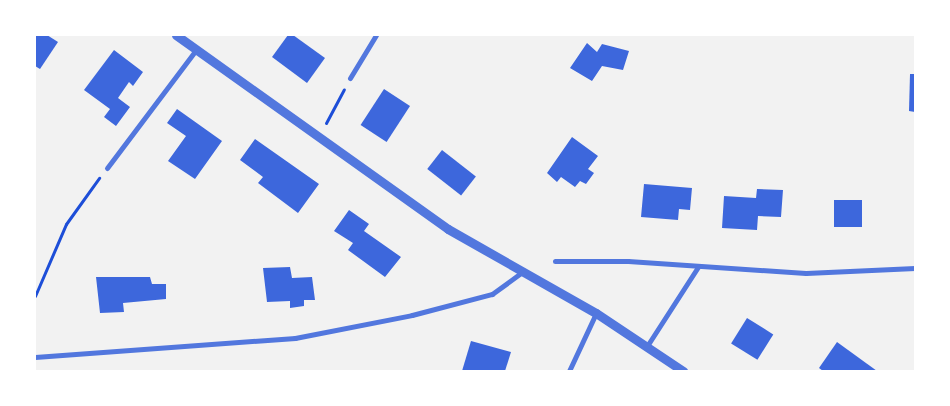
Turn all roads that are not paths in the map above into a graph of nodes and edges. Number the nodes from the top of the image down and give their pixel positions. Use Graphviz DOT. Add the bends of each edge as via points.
graph roads {
  1 [pos="176,35"];
  2 [pos="376,35"];
  3 [pos="196,50"];
  4 [pos="350,78"];
  5 [pos="107,168"];
  6 [pos="555,261"];
  7 [pos="698,267"];
  8 [pos="915,268"];
  9 [pos="521,273"];
  10 [pos="596,313"];
  11 [pos="647,346"];
  12 [pos="35,357"];
  13 [pos="569,371"];
  14 [pos="683,371"];
  1 -- 3 [label="street"];
  2 -- 4 [label="street"];
  3 -- 5 [label="street"];
  3 -- 9 [label="street" via="448,229"];
  6 -- 7 [label="street" via="628,261"];
  7 -- 8 [label="street" via="806,272"];
  7 -- 11 [label="street"];
  9 -- 10 [label="street"];
  9 -- 12 [label="street" via="492,294 412,315 295,338"];
  10 -- 11 [label="street"];
  10 -- 13 [label="street"];
  11 -- 14 [label="street"];
}
